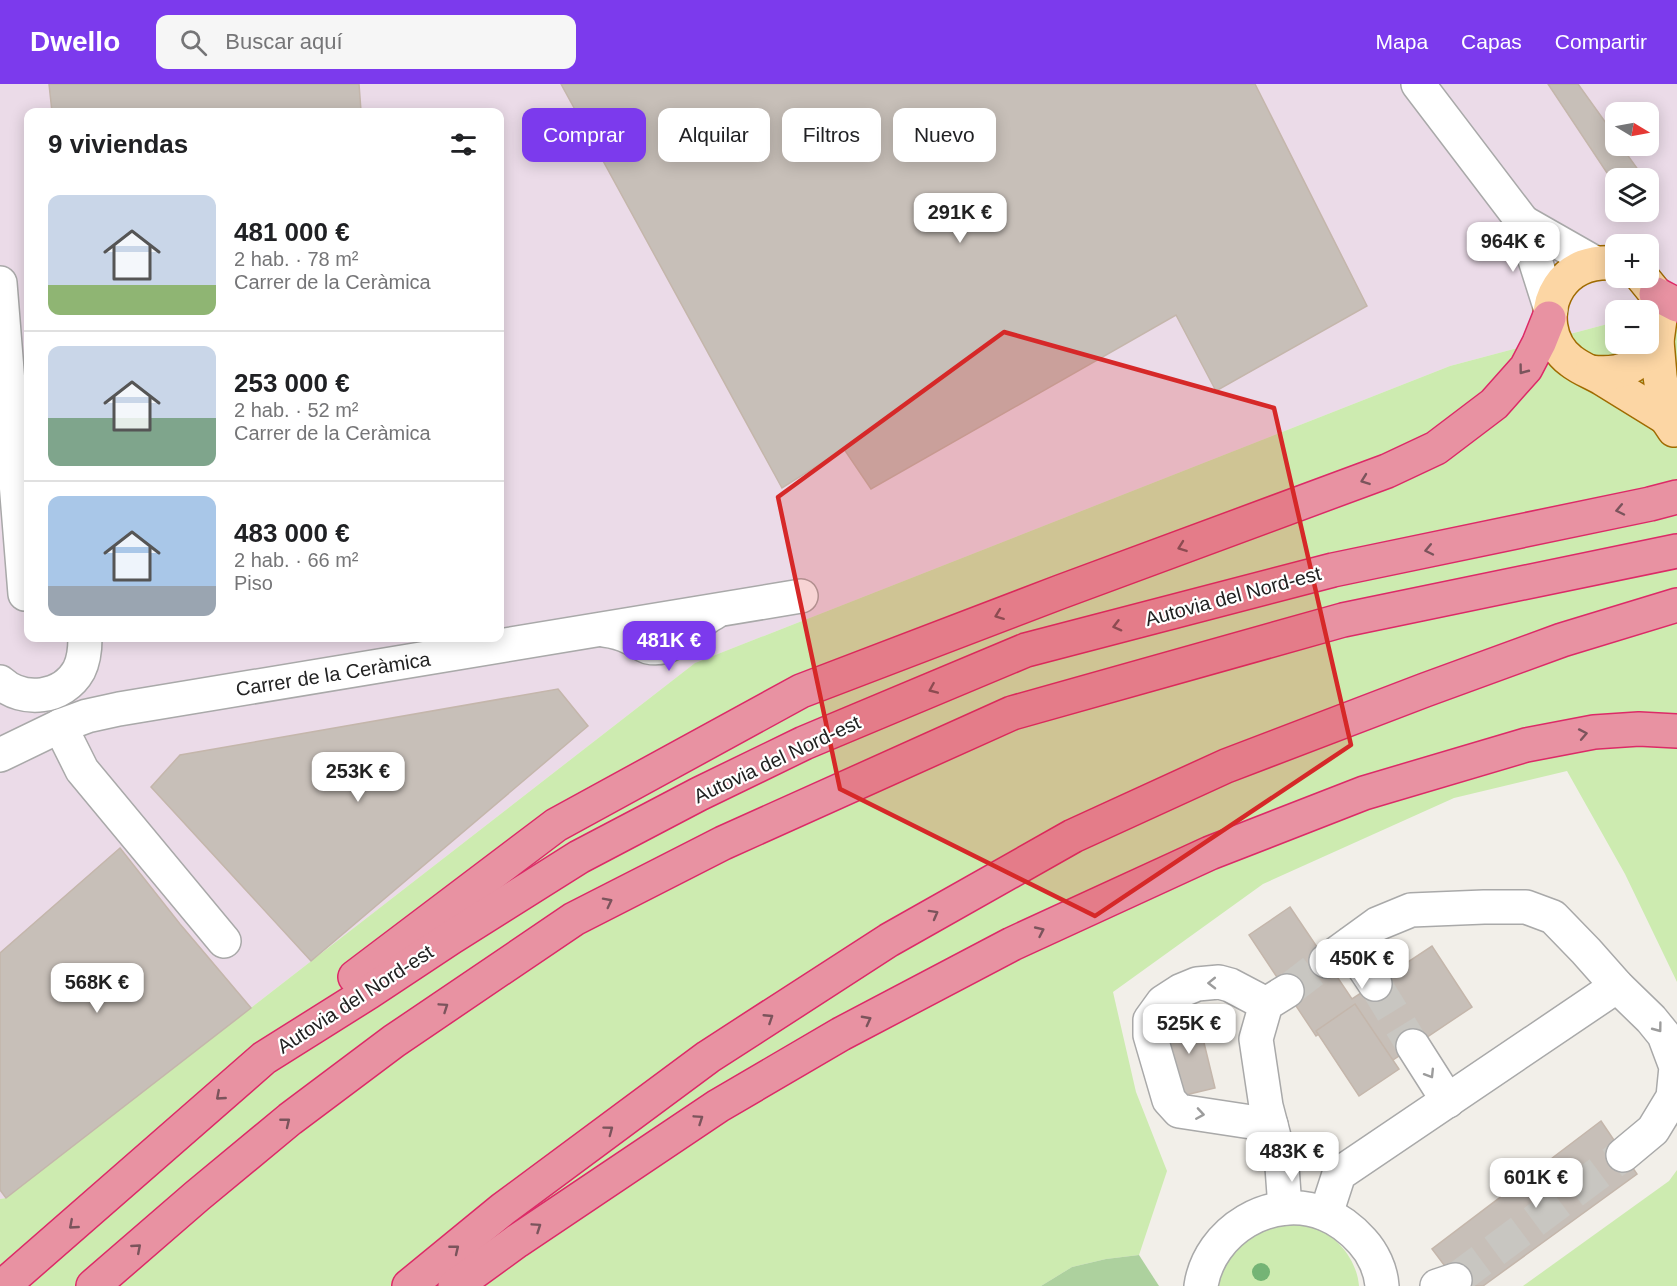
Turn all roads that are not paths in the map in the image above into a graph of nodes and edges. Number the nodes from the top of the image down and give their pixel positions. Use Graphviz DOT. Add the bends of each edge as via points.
graph roads {
  1 [pos="1420,85"];
  2 [pos="1523,222"];
  3 [pos="1605,263"];
  4 [pos="0,283"];
  5 [pos="1659,292"];
  6 [pos="1550,314"];
  7 [pos="1659,326"];
  8 [pos="1648,354"];
  9 [pos="1658,354"];
  10 [pos="1592,372"];
  11 [pos="1672,426"];
  12 [pos="1677,497"];
  13 [pos="1677,551"];
  14 [pos="801,596"];
  15 [pos="18,598"];
  16 [pos="1677,605"];
  17 [pos="85,642"];
  18 [pos="78,671"];
  19 [pos="0,682"];
  20 [pos="33,696"];
  21 [pos="119,709"];
  22 [pos="60,726"];
  23 [pos="1677,732"];
  24 [pos="8,751"];
  25 [pos="224,941"];
  26 [pos="1375,984"];
  27 [pos="1617,986"];
  28 [pos="1413,1046"];
  29 [pos="264,1058"];
  30 [pos="1448,1101"];
  31 [pos="1271,1125"];
  32 [pos="1623,1155"];
  33 [pos="1285,1208"];
  34 [pos="1326,1214"];
  35 [pos="3,1286"];
  36 [pos="93,1286"];
  37 [pos="410,1286"];
  38 [pos="455,1286"];
  39 [pos="1201,1286"];
  40 [pos="1382,1286"];
  1 -- 2 [label="street"];
  2 -- 3 [label="street"];
  2 -- 6 [label="street"];
  3 -- 6 [label="main road" via="1578,269 1567,277 1559,287"];
  4 -- 15 [label="street"];
  5 -- 7 [label="main road"];
  6 -- 10 [label="main road" via="1561,352"];
  6 -- 29 [label="highway, one-way" via="1526,368 1494,404 1436,448 1387,471 801,691 556,825 303,1017"];
  8 -- 10 [label="main road" via="1627,369"];
  9 -- 11 [label="main road" via="1659,376"];
  10 -- 11 [label="main road"];
  12 -- 29 [label="highway, Autovia del Nord-est, one-way" via="1333,570 1026,650 804,743 579,857"];
  36 -- 13 [label="highway, one-way" via="290,1119 394,1041 574,919 723,843 1012,713 1343,620"];
  14 -- 21 [label="street, Carrer de la Ceràmica"];
  37 -- 16 [label="highway, one-way" via="504,1209 708,1057 889,940 1073,836 1259,753 1562,640"];
  17 -- 18 [label="street"];
  18 -- 20 [label="street" via="59,690"];
  18 -- 21 [label="street"];
  19 -- 20 [label="street" via="17,693"];
  20 -- 24 [label="street"];
  21 -- 22 [label="street, Carrer de la Ceràmica"];
  22 -- 24 [label="street, Carrer de la Ceràmica"];
  22 -- 25 [label="street" via="82,771"];
  38 -- 23 [label="highway, one-way" via="718,1106 841,1034 1012,944 1189,862 1364,793 1526,745 1594,732"];
  26 -- 27 [label="street" via="1338,953 1377,924 1411,910 1484,907 1526,908 1553,917"];
  27 -- 30 [label="street"];
  27 -- 32 [label="street, one-way" via="1664,1035 1676,1067 1673,1097 1653,1130"];
  28 -- 30 [label="street, one-way"];
  29 -- 35 [label="highway, Autovia del Nord-est, one-way"];
  30 -- 34 [label="street" via="1339,1174"];
  31 -- 31 [label="street, one-way" via="1256,1039 1276,997 1219,982 1197,984 1163,1002 1150,1020 1150,1035 1168,1100 1179,1111"];
  31 -- 33 [label="street" via="1282,1167"];
  33 -- 34 [label="street"];
  33 -- 39 [label="street" via="1258,1214 1234,1228 1215,1249"];
  34 -- 40 [label="street" via="1351,1229 1370,1250"];
}
